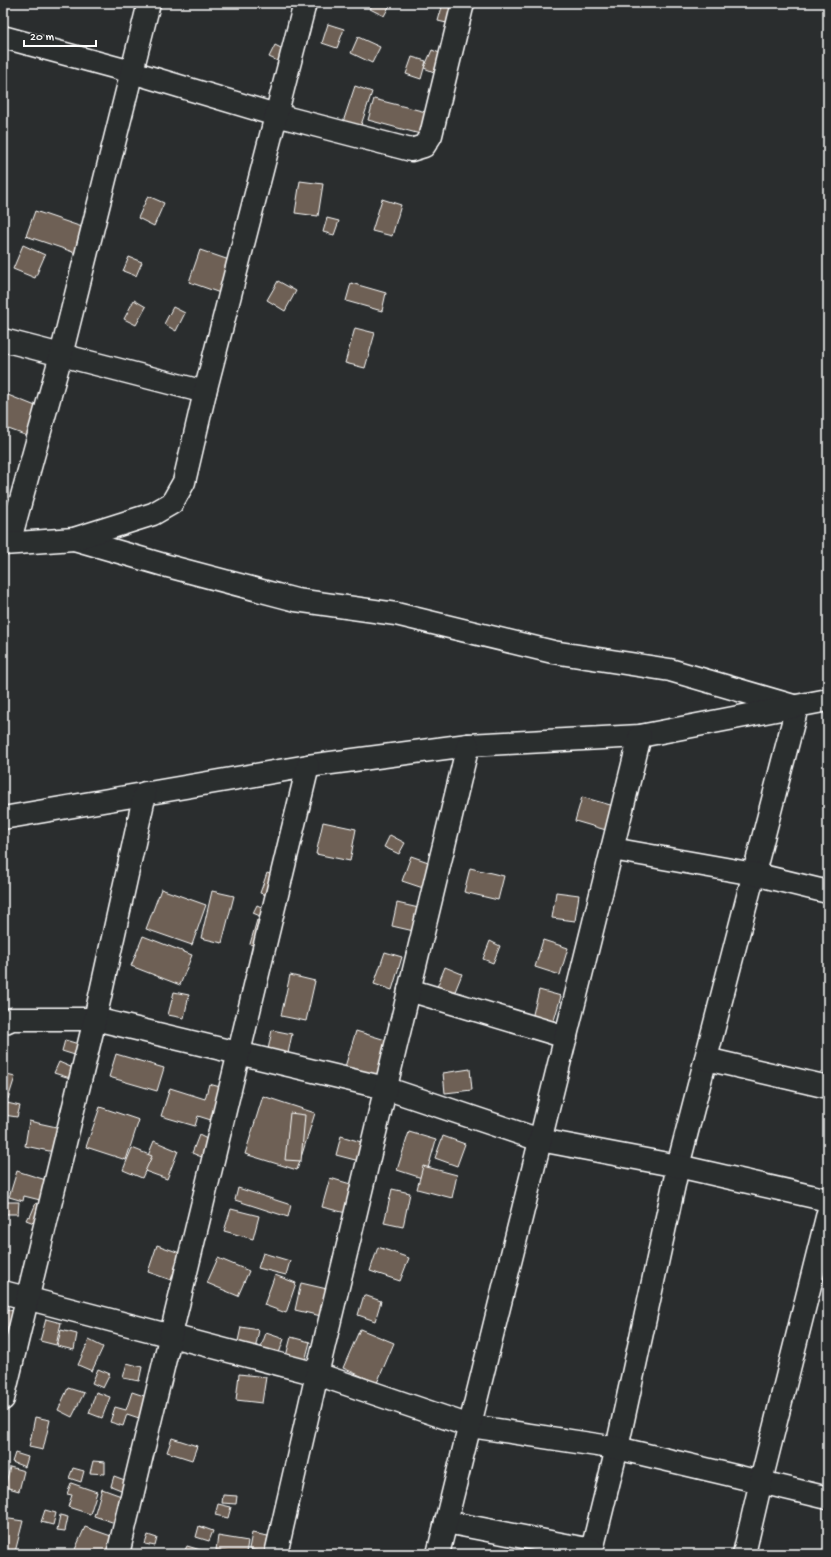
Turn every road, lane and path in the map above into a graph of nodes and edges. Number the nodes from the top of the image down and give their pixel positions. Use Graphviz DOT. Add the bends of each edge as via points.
graph roads {
  1 [pos="150,3"];
  2 [pos="305,3"];
  3 [pos="463,3"];
  4 [pos="3,37"];
  5 [pos="132,72"];
  6 [pos="276,115"];
  7 [pos="3,340"];
  8 [pos="61,355"];
  9 [pos="205,392"];
  10 [pos="74,539"];
  11 [pos="6,543"];
  12 [pos="828,700"];
  13 [pos="797,707"];
  14 [pos="640,736"];
  15 [pos="468,745"];
  16 [pos="308,766"];
  17 [pos="145,793"];
  18 [pos="3,818"];
  19 [pos="612,849"];
  20 [pos="754,874"];
  21 [pos="828,892"];
  22 [pos="409,990"];
  23 [pos="95,1019"];
  24 [pos="3,1023"];
  25 [pos="566,1037"];
  26 [pos="240,1053"];
  27 [pos="706,1059"];
  28 [pos="828,1087"];
  29 [pos="385,1088"];
  30 [pos="540,1140"];
  31 [pos="678,1166"];
  32 [pos="828,1200"];
  33 [pos="828,1213"];
  34 [pos="3,1292"];
  35 [pos="27,1297"];
  36 [pos="172,1336"];
  37 [pos="317,1374"];
  38 [pos="3,1399"];
  39 [pos="470,1426"];
  40 [pos="617,1448"];
  41 [pos="761,1481"];
  42 [pos="828,1498"];
  43 [pos="446,1522"];
  44 [pos="591,1552"];
  45 [pos="118,1554"];
  46 [pos="276,1554"];
  47 [pos="438,1554"];
  48 [pos="744,1554"];
  1 -- 5 [label="street"];
  2 -- 6 [label="street"];
  3 -- 6 [label="street" via="431,135 424,146 411,150"];
  4 -- 5 [label="street"];
  5 -- 6 [label="street"];
  5 -- 8 [label="street"];
  6 -- 9 [label="street"];
  7 -- 8 [label="street"];
  8 -- 9 [label="street"];
  8 -- 11 [label="street"];
  9 -- 10 [label="street" via="184,482 172,503 153,514"];
  10 -- 11 [label="street"];
  10 -- 13 [label="street" via="296,600 396,614 553,652 670,670"];
  12 -- 13 [label="street"];
  13 -- 14 [label="street"];
  13 -- 20 [label="street"];
  14 -- 15 [label="street"];
  14 -- 19 [label="street"];
  15 -- 16 [label="street"];
  15 -- 22 [label="street"];
  16 -- 17 [label="street"];
  16 -- 26 [label="street"];
  17 -- 18 [label="street"];
  17 -- 23 [label="street"];
  19 -- 20 [label="street"];
  19 -- 25 [label="street"];
  20 -- 21 [label="street"];
  20 -- 27 [label="street"];
  22 -- 25 [label="street"];
  22 -- 29 [label="street"];
  23 -- 24 [label="street" via="12,1019"];
  23 -- 26 [label="street"];
  23 -- 35 [label="street"];
  25 -- 30 [label="street"];
  26 -- 29 [label="street"];
  26 -- 36 [label="street"];
  27 -- 28 [label="street"];
  27 -- 31 [label="street"];
  29 -- 30 [label="street"];
  29 -- 37 [label="street"];
  30 -- 31 [label="street"];
  30 -- 39 [label="street"];
  31 -- 32 [label="street"];
  31 -- 40 [label="street"];
  33 -- 41 [label="street"];
  34 -- 35 [label="street"];
  35 -- 36 [label="street"];
  35 -- 38 [label="street"];
  36 -- 37 [label="street"];
  36 -- 45 [label="street"];
  37 -- 39 [label="street"];
  37 -- 46 [label="street"];
  39 -- 40 [label="street"];
  39 -- 43 [label="street"];
  40 -- 41 [label="street"];
  40 -- 44 [label="street"];
  41 -- 42 [label="street"];
  41 -- 48 [label="street"];
  43 -- 44 [label="street"];
  43 -- 47 [label="street"];
}
